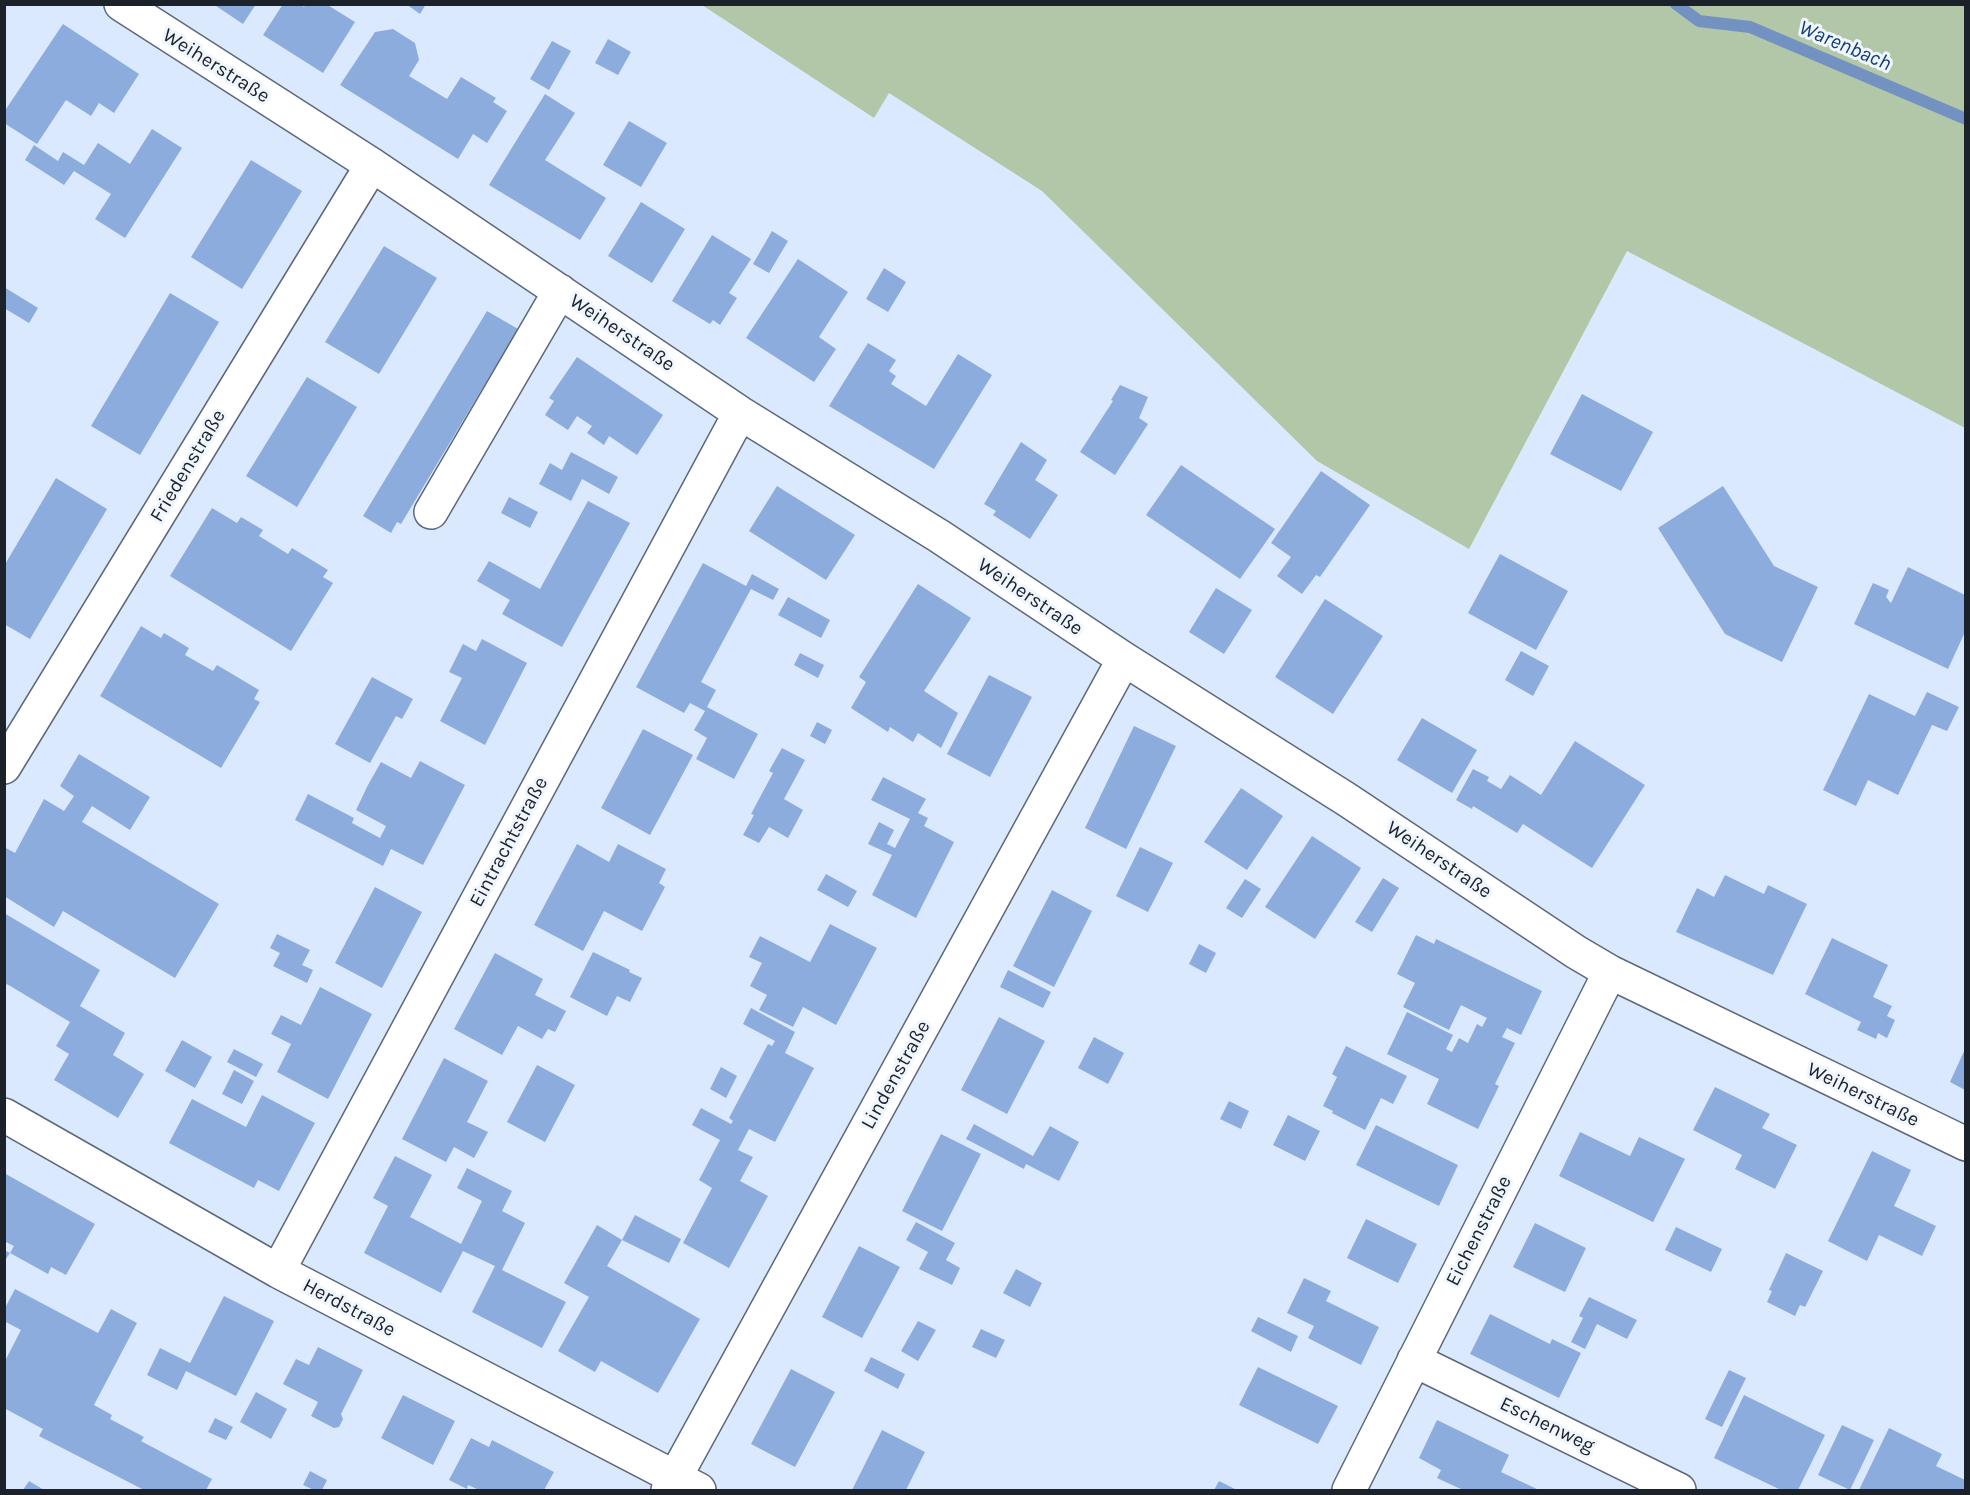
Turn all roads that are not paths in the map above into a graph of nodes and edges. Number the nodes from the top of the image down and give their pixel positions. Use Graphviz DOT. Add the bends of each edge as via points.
graph roads {
  1 [pos="121,4"];
  2 [pos="372,165"];
  3 [pos="560,291"];
  4 [pos="740,413"];
  5 [pos="431,512"];
  6 [pos="1124,659"];
  7 [pos="4,767"];
  8 [pos="1610,972"];
  9 [pos="4,1115"];
  10 [pos="1965,1144"];
  11 [pos="278,1271"];
  12 [pos="1414,1360"];
  13 [pos="680,1486"];
  14 [pos="1349,1491"];
  15 [pos="1679,1491"];
  1 -- 2 [label="street, Weiherstraße"];
  2 -- 3 [label="street, Weiherstraße"];
  2 -- 7 [label="street, Friedenstraße"];
  3 -- 4 [label="street, Weiherstraße"];
  3 -- 5 [label="street"];
  4 -- 6 [label="street, Weiherstraße" via="939,536"];
  4 -- 11 [label="street, Eintrachtstraße"];
  6 -- 8 [label="street, Weiherstraße"];
  6 -- 13 [label="street, Lindenstraße"];
  8 -- 10 [label="street, Weiherstraße"];
  8 -- 12 [label="street, Eichenstraße"];
  9 -- 11 [label="street, Herdstraße"];
  11 -- 13 [label="street, Herdstraße"];
  12 -- 14 [label="street, Eichenstraße"];
  12 -- 15 [label="street, Eschenweg"];
}
